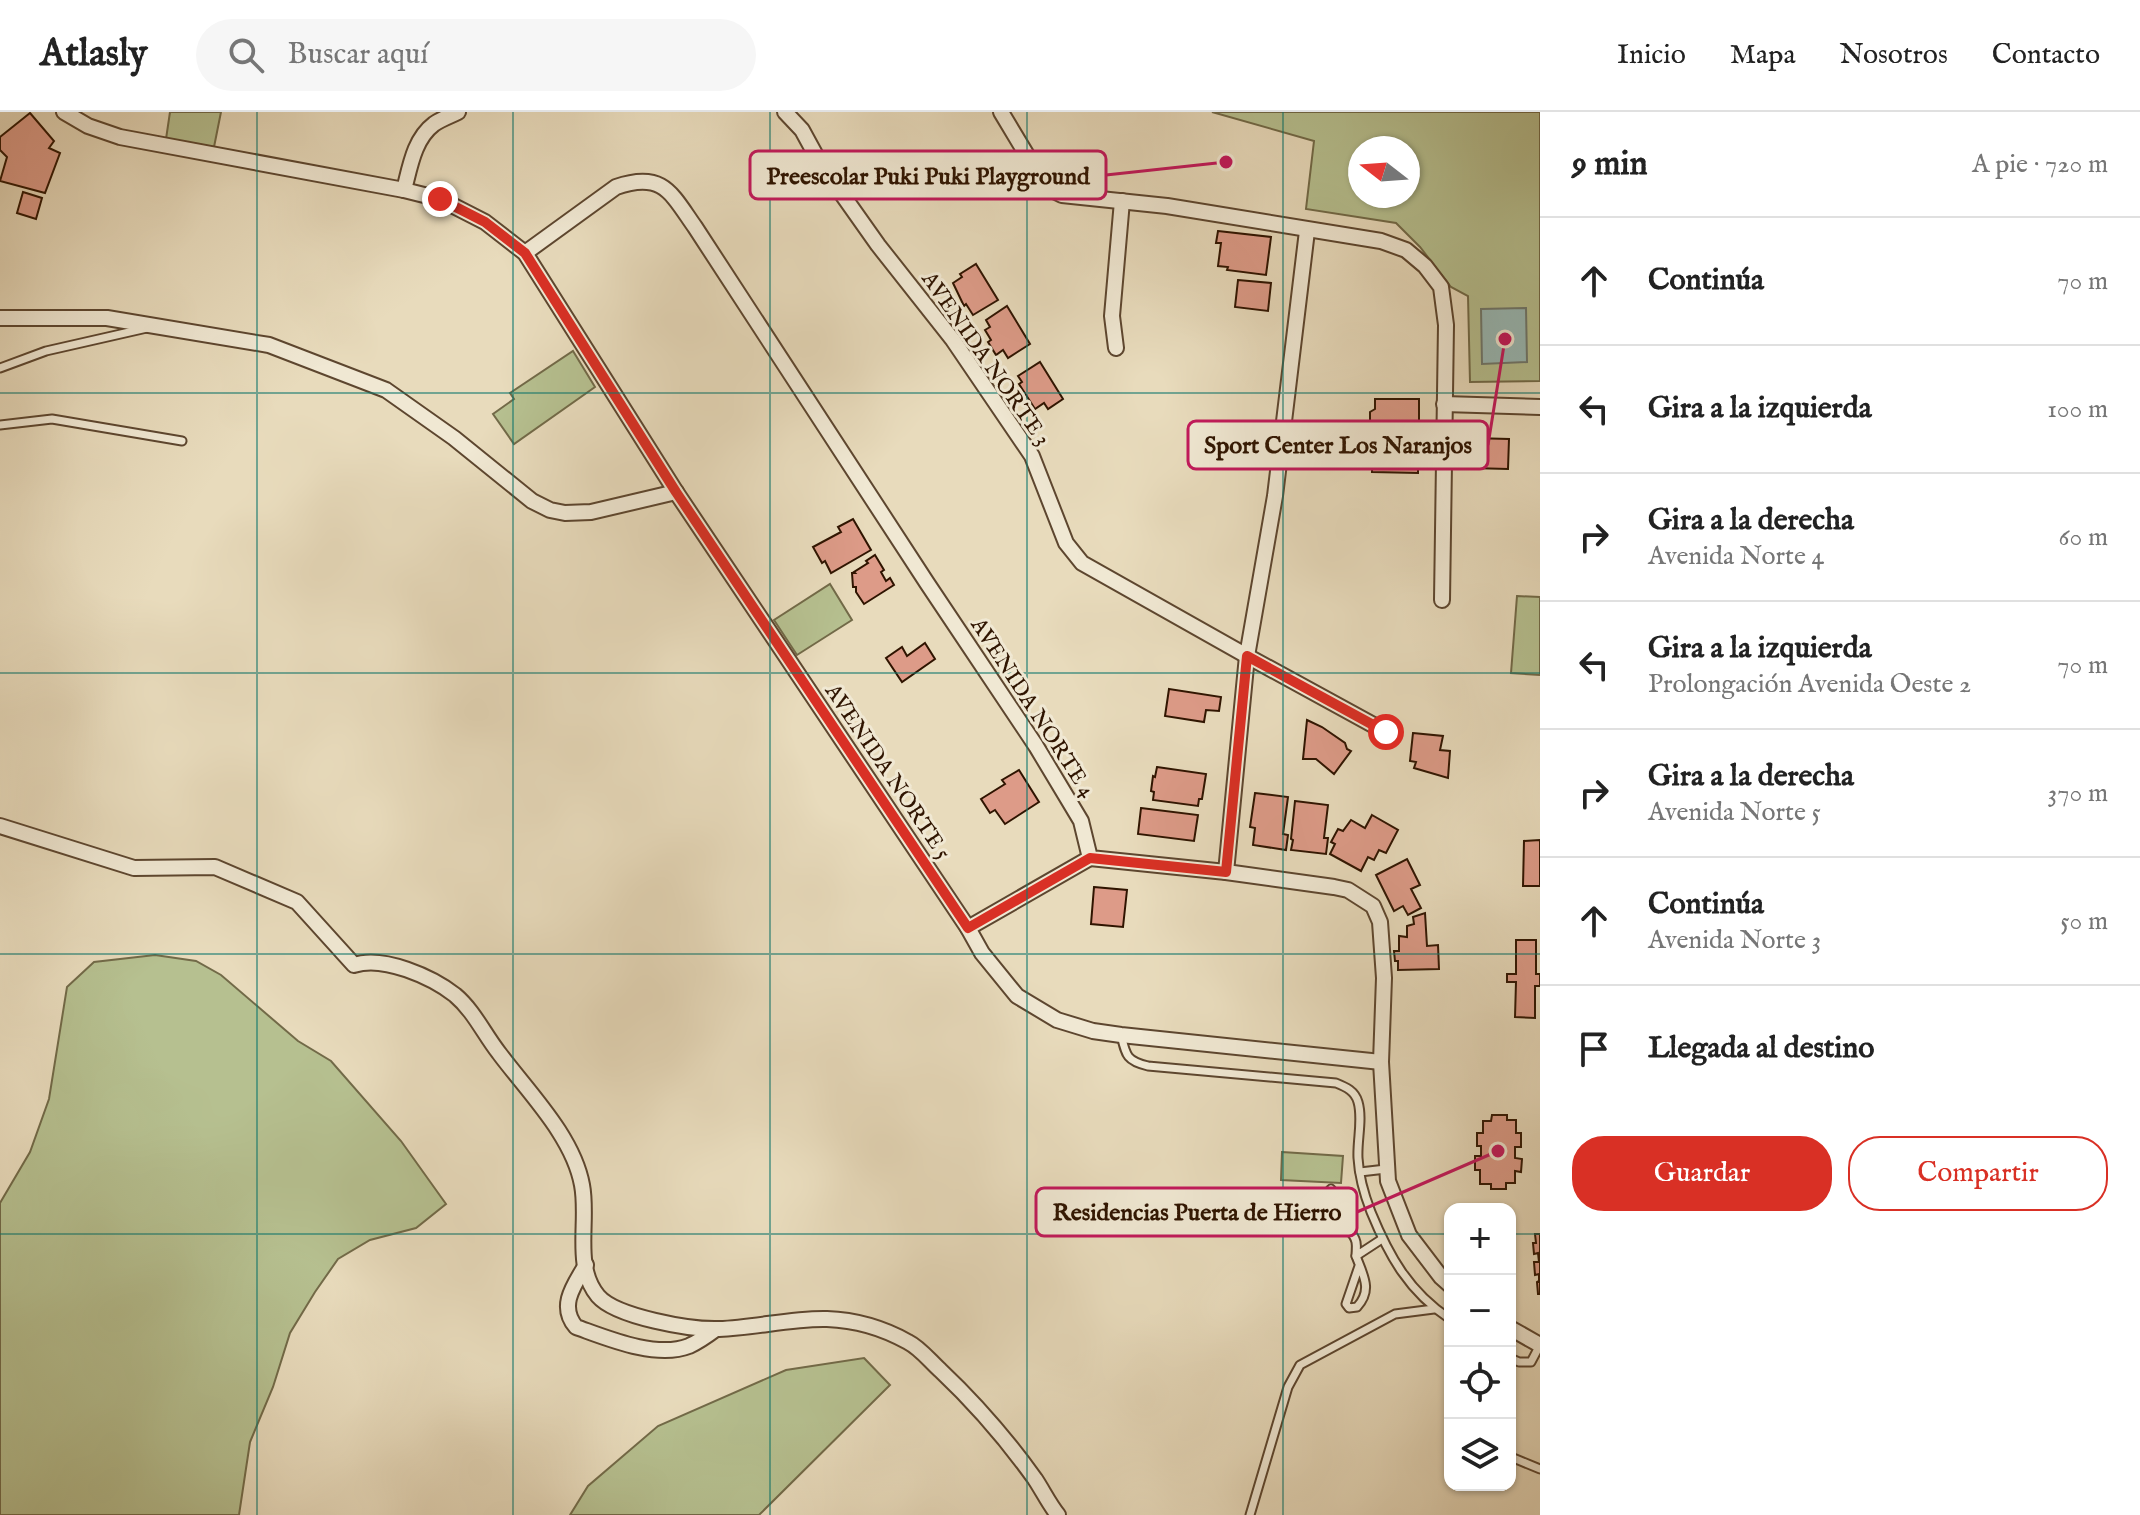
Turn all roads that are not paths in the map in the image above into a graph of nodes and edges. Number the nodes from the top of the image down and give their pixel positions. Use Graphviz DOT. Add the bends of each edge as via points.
graph roads {
  1 [pos="64,112"];
  2 [pos="458,112"];
  3 [pos="785,112"];
  4 [pos="1001,112"];
  5 [pos="404,190"];
  6 [pos="1122,201"];
  7 [pos="1307,231"];
  8 [pos="525,253"];
  9 [pos="0,318"];
  10 [pos="157,326"];
  11 [pos="1116,348"];
  12 [pos="0,368"];
  13 [pos="1444,404"];
  14 [pos="1540,407"];
  15 [pos="0,425"];
  16 [pos="182,441"];
  17 [pos="676,492"];
  18 [pos="1442,600"];
  19 [pos="1247,656"];
  20 [pos="1386,732"];
  21 [pos="0,826"];
  22 [pos="1090,858"];
  23 [pos="1226,872"];
  24 [pos="968,928"];
  25 [pos="1121,1035"];
  26 [pos="1381,1062"];
  27 [pos="1386,1169"];
  28 [pos="1360,1172"];
  29 [pos="1340,1216"];
  30 [pos="1382,1239"];
  31 [pos="1356,1256"];
  32 [pos="586,1265"];
  33 [pos="1359,1266"];
  34 [pos="1444,1280"];
  35 [pos="1434,1309"];
  36 [pos="1444,1315"];
  37 [pos="716,1329"];
  38 [pos="1516,1331"];
  39 [pos="1540,1345"];
  40 [pos="1516,1361"];
  41 [pos="1516,1459"];
  42 [pos="1540,1469"];
  43 [pos="1058,1515"];
  44 [pos="1250,1515"];
  1 -- 5 [label="street" via="120,137"];
  2 -- 5 [label="street" via="422,135"];
  3 -- 19 [label="street, AVENIDA NORTE 3" via="1032,456 1066,543 1082,563"];
  4 -- 6 [label="street" via="1046,187 1062,195"];
  5 -- 8 [label="street" via="440,199 485,222"];
  6 -- 7 [label="street"];
  6 -- 11 [label="street" via="1112,316"];
  7 -- 13 [label="street" via="1381,241 1406,250 1425,266 1443,298"];
  7 -- 19 [label="street" via="1275,496"];
  8 -- 17 [label="street, AVENIDA NORTE 5"];
  8 -- 22 [label="street, AVENIDA NORTE 4" via="632,181 663,186 675,198 1036,746 1081,821"];
  9 -- 10 [label="street" via="107,318"];
  10 -- 12 [label="lane" via="46,351"];
  10 -- 17 [label="street" via="269,345 386,390 550,510 591,512"];
  13 -- 14 [label="street"];
  13 -- 18 [label="street"];
  15 -- 16 [label="lane" via="52,419"];
  17 -- 24 [label="street, AVENIDA NORTE 5"];
  19 -- 20 [label="street, AVENIDA NORTE 3"];
  19 -- 23 [label="street"];
  21 -- 32 [label="street" via="134,868 215,867 297,902 354,965 365,961 397,967 442,986 474,1015 570,1150 583,1186"];
  22 -- 23 [label="street"];
  22 -- 24 [label="street"];
  23 -- 26 [label="street" via="1348,890 1373,906 1380,922 1384,978"];
  24 -- 25 [label="street, AVENIDA NORTE 5" via="1017,996 1057,1020"];
  25 -- 26 [label="street, AVENIDA NORTE 5"];
  25 -- 28 [label="lane" via="1134,1063 1346,1087 1359,1105"];
  26 -- 27 [label="street"];
  27 -- 28 [label="lane"];
  27 -- 34 [label="street" via="1409,1235"];
  28 -- 30 [label="lane"];
  29 -- 31 [label="lane" via="1356,1242"];
  30 -- 31 [label="lane"];
  30 -- 35 [label="lane" via="1388,1254"];
  31 -- 33 [label="lane"];
  32 -- 37 [label="street" via="588,1284 602,1301 622,1311"];
  32 -- 37 [label="street" via="569,1292 567,1310 576,1327 634,1347 661,1349 687,1347"];
  33 -- 33 [label="lane" via="1346,1304 1349,1308 1364,1300 1367,1284"];
  35 -- 36 [label="lane"];
  35 -- 44 [label="lane" via="1395,1314 1300,1365 1288,1387"];
  37 -- 43 [label="street" via="826,1319 867,1324 911,1342 975,1403"];
  38 -- 39 [label="street"];
  39 -- 40 [label="lane" via="1531,1362"];
  41 -- 42 [label="lane"];
}
